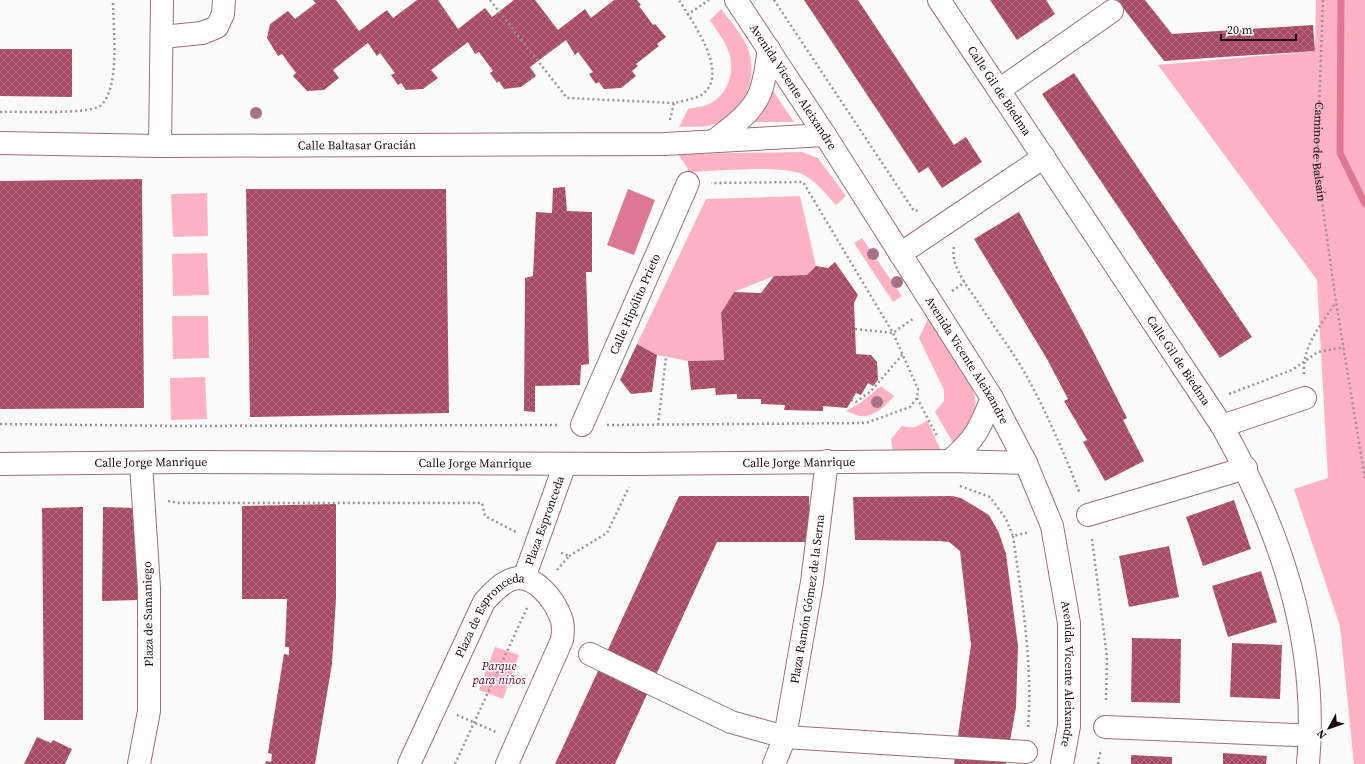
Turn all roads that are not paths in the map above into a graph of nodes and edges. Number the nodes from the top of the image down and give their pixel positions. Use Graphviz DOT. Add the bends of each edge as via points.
graph roads {
  1 [pos="162,0"];
  2 [pos="224,0"];
  3 [pos="736,0"];
  4 [pos="939,0"];
  5 [pos="1112,11"];
  6 [pos="162,37"];
  7 [pos="769,49"];
  8 [pos="999,90"];
  9 [pos="825,135"];
  10 [pos="715,140"];
  11 [pos="0,143"];
  12 [pos="160,146"];
  13 [pos="1044,157"];
  14 [pos="688,183"];
  15 [pos="900,254"];
  16 [pos="992,398"];
  17 [pos="1305,398"];
  18 [pos="582,425"];
  19 [pos="1222,426"];
  20 [pos="827,461"];
  21 [pos="950,461"];
  22 [pos="142,463"];
  23 [pos="1026,463"];
  24 [pos="0,464"];
  25 [pos="565,464"];
  26 [pos="1246,468"];
  27 [pos="1088,515"];
  28 [pos="524,578"];
  29 [pos="590,654"];
  30 [pos="1105,728"];
  31 [pos="1296,735"];
  32 [pos="786,738"];
  33 [pos="1026,752"];
  34 [pos="139,764"];
  35 [pos="409,764"];
  36 [pos="507,764"];
  37 [pos="774,764"];
  38 [pos="1062,764"];
  39 [pos="1308,764"];
  1 -- 6 [label="street"];
  2 -- 6 [label="street" via="223,14 217,27 202,33"];
  3 -- 7 [label="street, Avenida Vicente Aleixandre"];
  4 -- 8 [label="street, Calle Gil de Biedma"];
  5 -- 8 [label="street"];
  6 -- 12 [label="street"];
  7 -- 9 [label="street, Avenida Vicente Aleixandre"];
  7 -- 10 [label="street" via="756,100 737,122"];
  8 -- 13 [label="street, Calle Gil de Biedma"];
  9 -- 10 [label="street, Calle Baltasar Gracián"];
  9 -- 15 [label="street, Avenida Vicente Aleixandre"];
  10 -- 12 [label="street, Calle Baltasar Gracián" via="665,144"];
  11 -- 12 [label="street, Calle Baltasar Gracián"];
  13 -- 15 [label="street"];
  13 -- 19 [label="street, Calle Gil de Biedma"];
  14 -- 18 [label="street, Calle Hipólito Prieto"];
  15 -- 16 [label="street, Avenida Vicente Aleixandre"];
  16 -- 21 [label="street" via="976,434"];
  16 -- 23 [label="street, Avenida Vicente Aleixandre"];
  17 -- 19 [label="street"];
  19 -- 26 [label="street, Calle Gil de Biedma"];
  20 -- 21 [label="street, Calle Jorge Manrique"];
  20 -- 25 [label="street, Calle Jorge Manrique"];
  20 -- 32 [label="street, Plaza Ramón Gómez de la Serna" via="812,582"];
  21 -- 23 [label="street, Calle Jorge Manrique"];
  22 -- 24 [label="street, Calle Jorge Manrique"];
  22 -- 25 [label="street, Calle Jorge Manrique"];
  22 -- 34 [label="street, Plaza de Samaniego" via="149,588 150,711"];
  23 -- 38 [label="street, Avenida Vicente Aleixandre" via="1052,526 1069,623 1069,726"];
  25 -- 28 [label="street, Plaza Espronceda"];
  26 -- 27 [label="street"];
  26 -- 39 [label="street, Calle Gil de Biedma" via="1282,557 1296,604 1304,644 1310,735"];
  28 -- 35 [label="street, Plaza de Espronceda" via="512,579 484,602"];
  28 -- 36 [label="street, Plaza de Espronceda" via="543,590 554,603 562,620 563,633"];
  29 -- 32 [label="street" via="731,722"];
  30 -- 31 [label="street"];
  32 -- 33 [label="street"];
  32 -- 37 [label="street, Plaza Ramón Gómez de la Serna"];
}
